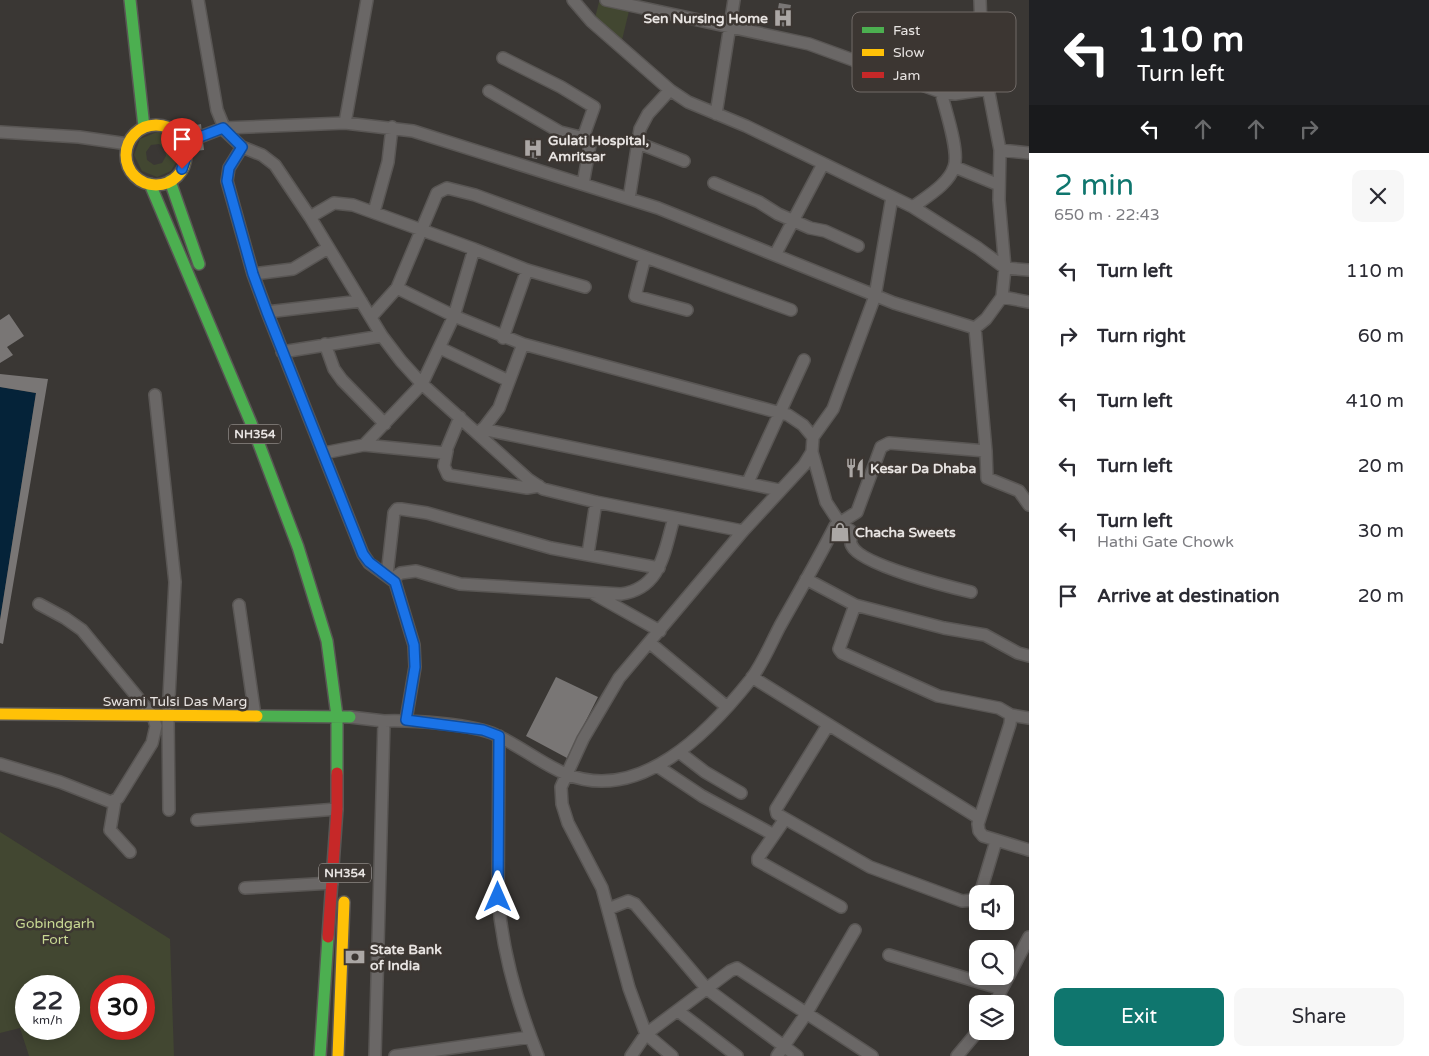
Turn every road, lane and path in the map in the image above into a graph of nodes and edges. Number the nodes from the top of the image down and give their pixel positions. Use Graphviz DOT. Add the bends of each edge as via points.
graph roads {
  1 [pos="130,0"];
  2 [pos="198,0"];
  3 [pos="367,0"];
  4 [pos="573,0"];
  5 [pos="606,0"];
  6 [pos="734,0"];
  7 [pos="730,28"];
  8 [pos="503,58"];
  9 [pos="852,60"];
  10 [pos="490,90"];
  11 [pos="670,90"];
  12 [pos="941,92"];
  13 [pos="968,92"];
  14 [pos="989,92"];
  15 [pos="716,114"];
  16 [pos="345,123"];
  17 [pos="144,127"];
  18 [pos="392,127"];
  19 [pos="223,128"];
  20 [pos="0,132"];
  21 [pos="584,138"];
  22 [pos="184,143"];
  23 [pos="638,143"];
  24 [pos="128,144"];
  25 [pos="242,147"];
  26 [pos="1000,150"];
  27 [pos="1029,153"];
  28 [pos="684,160"];
  29 [pos="823,164"];
  30 [pos="955,167"];
  31 [pos="170,181"];
  32 [pos="714,183"];
  33 [pos="150,184"];
  34 [pos="583,184"];
  35 [pos="1000,185"];
  36 [pos="892,197"];
  37 [pos="629,199"];
  38 [pos="913,207"];
  39 [pos="374,212"];
  40 [pos="310,217"];
  41 [pos="794,220"];
  42 [pos="421,229"];
  43 [pos="858,246"];
  44 [pos="328,248"];
  45 [pos="474,249"];
  46 [pos="776,256"];
  47 [pos="645,257"];
  48 [pos="1005,268"];
  49 [pos="527,270"];
  50 [pos="1029,270"];
  51 [pos="253,274"];
  52 [pos="204,278"];
  53 [pos="585,287"];
  54 [pos="397,288"];
  55 [pos="876,296"];
  56 [pos="1002,296"];
  57 [pos="361,301"];
  58 [pos="1029,302"];
  59 [pos="687,310"];
  60 [pos="791,310"];
  61 [pos="267,312"];
  62 [pos="454,316"];
  63 [pos="372,317"];
  64 [pos="975,328"];
  65 [pos="382,336"];
  66 [pos="503,338"];
  67 [pos="325,344"];
  68 [pos="523,344"];
  69 [pos="440,348"];
  70 [pos="234,352"];
  71 [pos="282,352"];
  72 [pos="804,360"];
  73 [pos="509,381"];
  74 [pos="422,384"];
  75 [pos="156,395"];
  76 [pos="780,413"];
  77 [pos="460,417"];
  78 [pos="385,424"];
  79 [pos="481,431"];
  80 [pos="813,437"];
  81 [pos="364,445"];
  82 [pos="447,451"];
  83 [pos="986,451"];
  84 [pos="812,452"];
  85 [pos="324,453"];
  86 [pos="748,482"];
  87 [pos="539,486"];
  88 [pos="780,490"];
  89 [pos="596,502"];
  90 [pos="1029,505"];
  91 [pos="674,518"];
  92 [pos="839,522"];
  93 [pos="742,531"];
  94 [pos="312,553"];
  95 [pos="588,554"];
  96 [pos="659,568"];
  97 [pos="390,576"];
  98 [pos="806,579"];
  99 [pos="590,592"];
  100 [pos="971,592"];
  101 [pos="39,604"];
  102 [pos="239,605"];
  103 [pos="856,605"];
  104 [pos="660,631"];
  105 [pos="337,634"];
  106 [pos="650,643"];
  107 [pos="1029,656"];
  108 [pos="752,677"];
  109 [pos="727,707"];
  110 [pos="349,712"];
  111 [pos="0,714"];
  112 [pos="1010,715"];
  113 [pos="153,716"];
  114 [pos="168,716"];
  115 [pos="255,716"];
  116 [pos="337,716"];
  117 [pos="1029,718"];
  118 [pos="406,720"];
  119 [pos="384,721"];
  120 [pos="828,725"];
  121 [pos="499,736"];
  122 [pos="679,752"];
  123 [pos="0,764"];
  124 [pos="657,766"];
  125 [pos="566,774"];
  126 [pos="349,781"];
  127 [pos="741,792"];
  128 [pos="115,801"];
  129 [pos="337,809"];
  130 [pos="168,810"];
  131 [pos="979,818"];
  132 [pos="785,819"];
  133 [pos="197,820"];
  134 [pos="774,835"];
  135 [pos="996,841"];
  136 [pos="346,850"];
  137 [pos="1029,850"];
  138 [pos="130,852"];
  139 [pos="332,883"];
  140 [pos="983,885"];
  141 [pos="245,888"];
  142 [pos="345,889"];
  143 [pos="969,900"];
  144 [pos="841,907"];
  145 [pos="608,910"];
  146 [pos="855,930"];
  147 [pos="1029,937"];
  148 [pos="889,955"];
  149 [pos="706,989"];
  150 [pos="1002,989"];
  151 [pos="999,995"];
  152 [pos="678,1011"];
  153 [pos="806,1014"];
  154 [pos="646,1034"];
  155 [pos="530,1037"];
  156 [pos="970,1040"];
  157 [pos="780,1051"];
  158 [pos="433,1054"];
  159 [pos="320,1056"];
  160 [pos="338,1056"];
  161 [pos="375,1056"];
  162 [pos="395,1056"];
  163 [pos="538,1056"];
  164 [pos="631,1056"];
  165 [pos="672,1056"];
  166 [pos="737,1056"];
  167 [pos="797,1056"];
  168 [pos="872,1056"];
  169 [pos="957,1056"];
  1 -- 17 [label="main road"];
  2 -- 19 [label="street"];
  3 -- 16 [label="street"];
  4 -- 11 [label="street" via="591,21"];
  5 -- 7 [label="street"];
  6 -- 7 [label="street"];
  7 -- 9 [label="street" via="809,44"];
  7 -- 15 [label="street"];
  8 -- 21 [label="street" via="594,107"];
  10 -- 21 [label="street" via="560,132"];
  11 -- 15 [label="street"];
  11 -- 23 [label="street" via="643,122"];
  12 -- 13 [label="street"];
  12 -- 30 [label="street" via="955,153"];
  14 -- 26 [label="street"];
  15 -- 29 [label="street"];
  16 -- 18 [label="street"];
  16 -- 19 [label="street"];
  17 -- 22 [label="main road" via="168,127"];
  17 -- 24 [label="main road"];
  18 -- 34 [label="street"];
  18 -- 39 [label="street" via="388,162"];
  19 -- 22 [label="street"];
  19 -- 25 [label="street"];
  20 -- 24 [label="street"];
  21 -- 34 [label="street" via="590,145"];
  22 -- 31 [label="main road" via="185,160 177,176"];
  23 -- 28 [label="street"];
  23 -- 37 [label="street"];
  24 -- 33 [label="main road, NH354" via="128,165 140,180"];
  25 -- 40 [label="street" via="262,155 275,165"];
  25 -- 51 [label="street" via="229,168 227,181"];
  26 -- 27 [label="street"];
  26 -- 35 [label="street"];
  29 -- 36 [label="street"];
  29 -- 41 [label="street"];
  30 -- 35 [label="street"];
  30 -- 38 [label="street" via="942,184"];
  31 -- 33 [label="main road"];
  31 -- 52 [label="main road"];
  32 -- 41 [label="street"];
  33 -- 116 [label="main road, NH354" via="251,423 298,548 327,640"];
  34 -- 37 [label="street"];
  35 -- 48 [label="street"];
  36 -- 38 [label="street"];
  36 -- 55 [label="street"];
  37 -- 46 [label="street"];
  38 -- 48 [label="street"];
  39 -- 40 [label="street" via="340,203"];
  39 -- 42 [label="street"];
  40 -- 44 [label="street"];
  41 -- 43 [label="street"];
  41 -- 46 [label="street"];
  42 -- 45 [label="street"];
  42 -- 47 [label="street" via="437,193 447,188"];
  42 -- 54 [label="street"];
  44 -- 51 [label="street" via="293,269"];
  44 -- 57 [label="street"];
  45 -- 49 [label="street"];
  45 -- 62 [label="street"];
  46 -- 55 [label="street"];
  47 -- 59 [label="street" via="635,296"];
  47 -- 60 [label="street"];
  48 -- 50 [label="street"];
  48 -- 56 [label="street"];
  49 -- 53 [label="street"];
  49 -- 66 [label="street"];
  51 -- 61 [label="street"];
  54 -- 62 [label="street"];
  54 -- 63 [label="street"];
  55 -- 64 [label="street"];
  55 -- 80 [label="street" via="833,409"];
  56 -- 58 [label="street"];
  56 -- 64 [label="street" via="986,319"];
  57 -- 61 [label="street"];
  57 -- 63 [label="street"];
  61 -- 71 [label="street"];
  62 -- 66 [label="street"];
  62 -- 69 [label="street"];
  63 -- 65 [label="street"];
  64 -- 83 [label="street"];
  65 -- 67 [label="street"];
  65 -- 74 [label="street"];
  66 -- 68 [label="street"];
  67 -- 71 [label="street"];
  67 -- 78 [label="street" via="334,369 342,380"];
  68 -- 73 [label="street"];
  68 -- 76 [label="street"];
  69 -- 73 [label="street"];
  69 -- 74 [label="street"];
  70 -- 94 [label="main road, NH354"];
  71 -- 85 [label="street"];
  72 -- 76 [label="street"];
  73 -- 79 [label="street" via="499,408"];
  74 -- 77 [label="street"];
  74 -- 78 [label="street"];
  75 -- 114 [label="street" via="175,582"];
  76 -- 80 [label="street" via="797,420"];
  76 -- 86 [label="street"];
  77 -- 79 [label="street"];
  77 -- 82 [label="street"];
  78 -- 81 [label="street"];
  79 -- 86 [label="street"];
  79 -- 87 [label="street"];
  80 -- 84 [label="street"];
  81 -- 82 [label="street" via="440,454"];
  81 -- 85 [label="street"];
  82 -- 87 [label="street" via="444,466 448,475 527,488"];
  83 -- 90 [label="street" via="987,478 1020,491"];
  83 -- 92 [label="street" via="884,444 856,512"];
  84 -- 88 [label="street"];
  84 -- 92 [label="street" via="826,502"];
  85 -- 97 [label="street" via="363,554"];
  86 -- 88 [label="street"];
  87 -- 89 [label="street"];
  88 -- 93 [label="street"];
  89 -- 91 [label="street"];
  89 -- 95 [label="street"];
  91 -- 93 [label="street"];
  91 -- 96 [label="street"];
  92 -- 98 [label="street"];
  92 -- 100 [label="street" via="851,531 853,549 874,562 942,586"];
  93 -- 104 [label="street"];
  95 -- 96 [label="street"];
  95 -- 97 [label="street" via="496,534 427,513 397,509 394,513"];
  96 -- 99 [label="street" via="644,586 633,592"];
  97 -- 99 [label="street" via="416,571 460,584"];
  97 -- 118 [label="street" via="398,589 415,655"];
  98 -- 103 [label="street"];
  98 -- 108 [label="street"];
  99 -- 104 [label="street"];
  101 -- 113 [label="street" via="82,630"];
  102 -- 115 [label="street"];
  103 -- 107 [label="street" via="985,635"];
  103 -- 112 [label="street" via="840,641 842,653 938,696 1000,708"];
  104 -- 106 [label="street"];
  105 -- 110 [label="main road"];
  106 -- 109 [label="street"];
  106 -- 125 [label="street" via="610,691"];
  108 -- 109 [label="street"];
  108 -- 120 [label="street"];
  109 -- 122 [label="street"];
  110 -- 116 [label="main road, Swami Tulsi Das Marg"];
  110 -- 119 [label="street"];
  111 -- 113 [label="main road, Swami Tulsi Das Marg"];
  112 -- 117 [label="street"];
  112 -- 131 [label="street" via="1010,724"];
  113 -- 114 [label="main road, Swami Tulsi Das Marg"];
  113 -- 128 [label="street" via="156,726 152,743"];
  114 -- 115 [label="main road, Swami Tulsi Das Marg"];
  114 -- 130 [label="street"];
  115 -- 116 [label="main road, Swami Tulsi Das Marg"];
  116 -- 129 [label="main road, NH354"];
  118 -- 119 [label="street"];
  118 -- 121 [label="street" via="483,730"];
  119 -- 161 [label="street"];
  120 -- 131 [label="street"];
  120 -- 132 [label="street" via="776,809"];
  121 -- 125 [label="street"];
  121 -- 155 [label="street" via="500,921"];
  122 -- 124 [label="street"];
  122 -- 127 [label="street"];
  123 -- 128 [label="street" via="60,782 104,801"];
  124 -- 125 [label="street" via="616,782 590,781"];
  124 -- 134 [label="street" via="702,796"];
  125 -- 145 [label="street" via="561,787 562,804 568,823 597,877"];
  126 -- 136 [label="main road, NH354"];
  128 -- 138 [label="street" via="110,830"];
  129 -- 133 [label="street"];
  129 -- 139 [label="main road, NH354"];
  131 -- 135 [label="street" via="979,831"];
  132 -- 134 [label="street"];
  132 -- 143 [label="street" via="883,873 962,901"];
  134 -- 144 [label="street" via="758,858 760,864"];
  135 -- 137 [label="street"];
  135 -- 140 [label="street"];
  139 -- 141 [label="street"];
  139 -- 159 [label="main road, NH354"];
  142 -- 160 [label="main road, NH354"];
  145 -- 149 [label="street" via="628,901 635,904"];
  145 -- 154 [label="street" via="629,988"];
  146 -- 153 [label="street"];
  147 -- 150 [label="street"];
  148 -- 150 [label="street"];
  149 -- 152 [label="street"];
  149 -- 153 [label="street" via="737,968"];
  149 -- 157 [label="street"];
  150 -- 151 [label="street"];
  152 -- 154 [label="street"];
  152 -- 166 [label="street"];
  153 -- 157 [label="street"];
  153 -- 168 [label="street"];
  154 -- 164 [label="street"];
  154 -- 165 [label="street"];
  155 -- 158 [label="street"];
  155 -- 163 [label="street"];
  156 -- 169 [label="street"];
  157 -- 167 [label="street"];
  158 -- 162 [label="street"];
}
